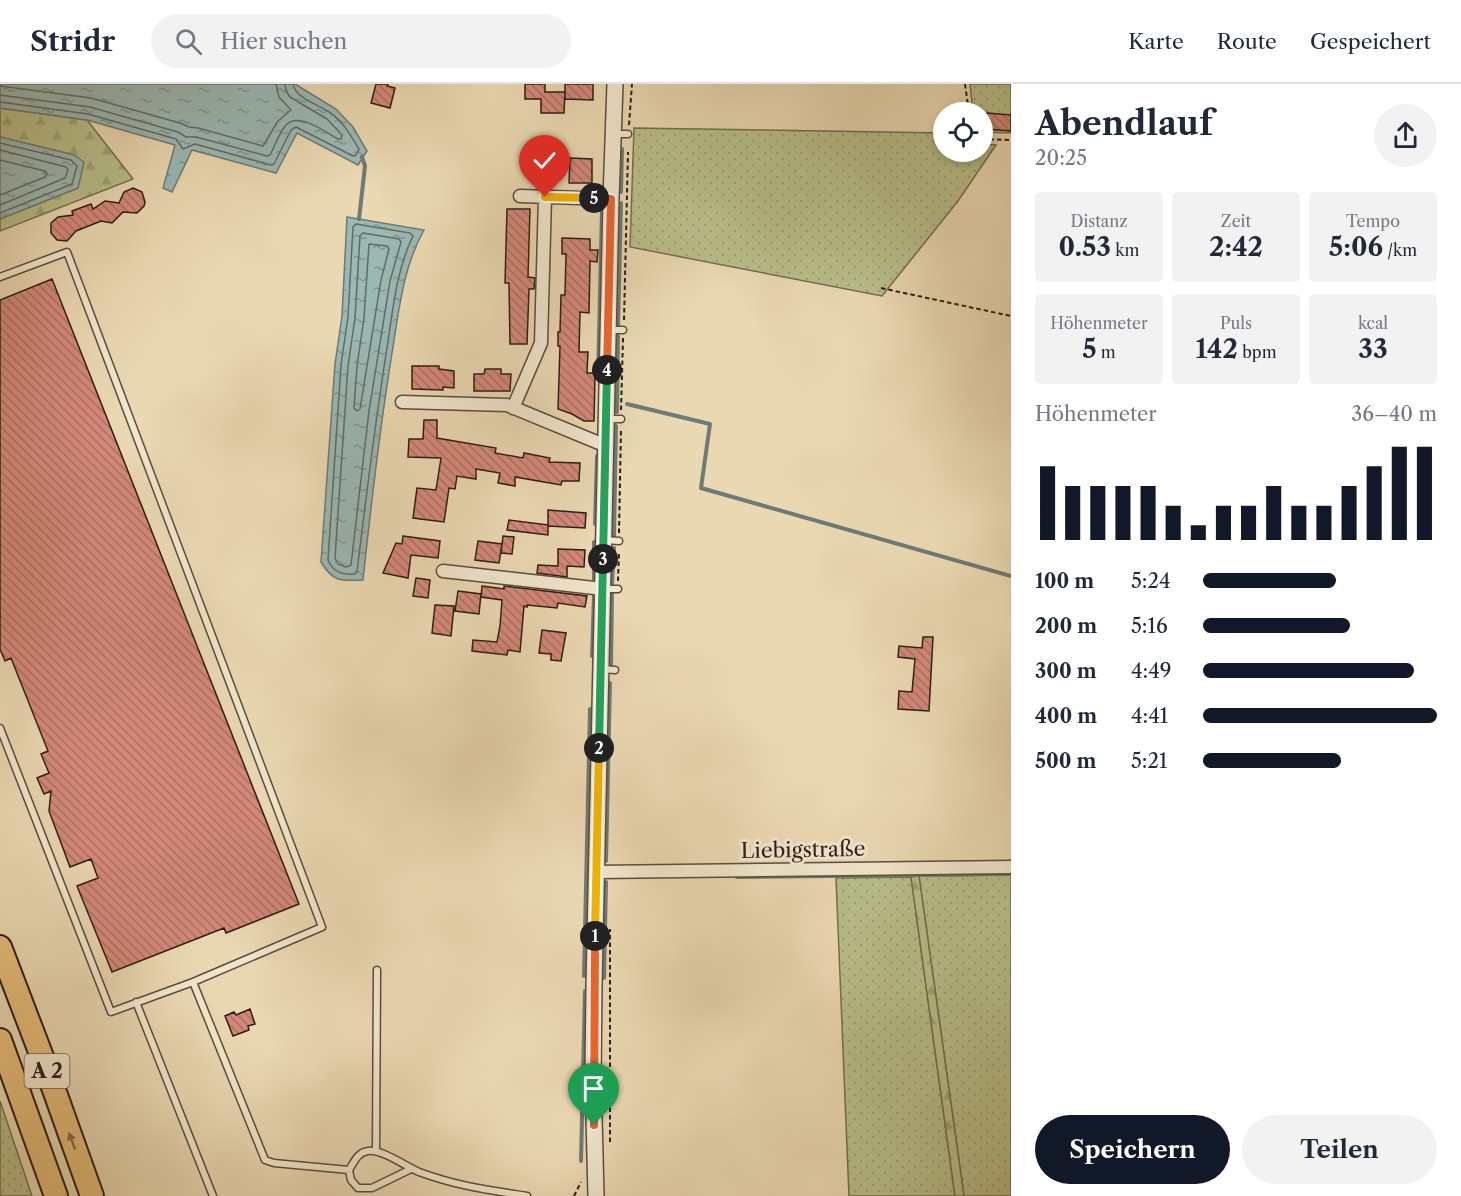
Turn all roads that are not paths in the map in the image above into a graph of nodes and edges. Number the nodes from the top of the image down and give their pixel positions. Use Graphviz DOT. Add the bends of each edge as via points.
graph roads {
  1 [pos="615,84"];
  2 [pos="520,196"];
  3 [pos="545,197"];
  4 [pos="611,199"];
  5 [pos="0,276"];
  6 [pos="402,402"];
  7 [pos="513,408"];
  8 [pos="606,443"];
  9 [pos="443,571"];
  10 [pos="610,589"];
  11 [pos="0,728"];
  12 [pos="1011,867"];
  13 [pos="597,872"];
  14 [pos="0,947"];
  15 [pos="377,970"];
  16 [pos="193,982"];
  17 [pos="136,1002"];
  18 [pos="0,1040"];
  19 [pos="376,1151"];
  20 [pos="411,1169"];
  21 [pos="349,1170"];
  22 [pos="56,1196"];
  23 [pos="92,1196"];
  24 [pos="213,1196"];
  25 [pos="527,1196"];
  26 [pos="596,1196"];
  1 -- 4 [label="street" via="621,134"];
  2 -- 3 [label="street"];
  3 -- 4 [label="street"];
  3 -- 7 [label="street" via="541,343"];
  4 -- 8 [label="street" via="616,330 614,419"];
  5 -- 16 [label="lane" via="67,252 322,927"];
  6 -- 7 [label="street"];
  7 -- 8 [label="street" via="599,444"];
  8 -- 10 [label="street"];
  9 -- 10 [label="street"];
  10 -- 13 [label="street"];
  11 -- 17 [label="lane" via="111,1012"];
  12 -- 13 [label="street, Liebigstraße"];
  13 -- 26 [label="street" via="593,1076"];
  23 -- 14 [label="highway, A 2, one-way"];
  15 -- 19 [label="lane"];
  16 -- 17 [label="lane"];
  16 -- 21 [label="lane" via="265,1160"];
  17 -- 24 [label="lane"];
  18 -- 22 [label="highway, A 2"];
  19 -- 20 [label="lane"];
  19 -- 21 [label="lane" via="358,1155"];
  20 -- 21 [label="lane" via="372,1188 358,1188"];
  20 -- 25 [label="lane" via="463,1186"];
}
